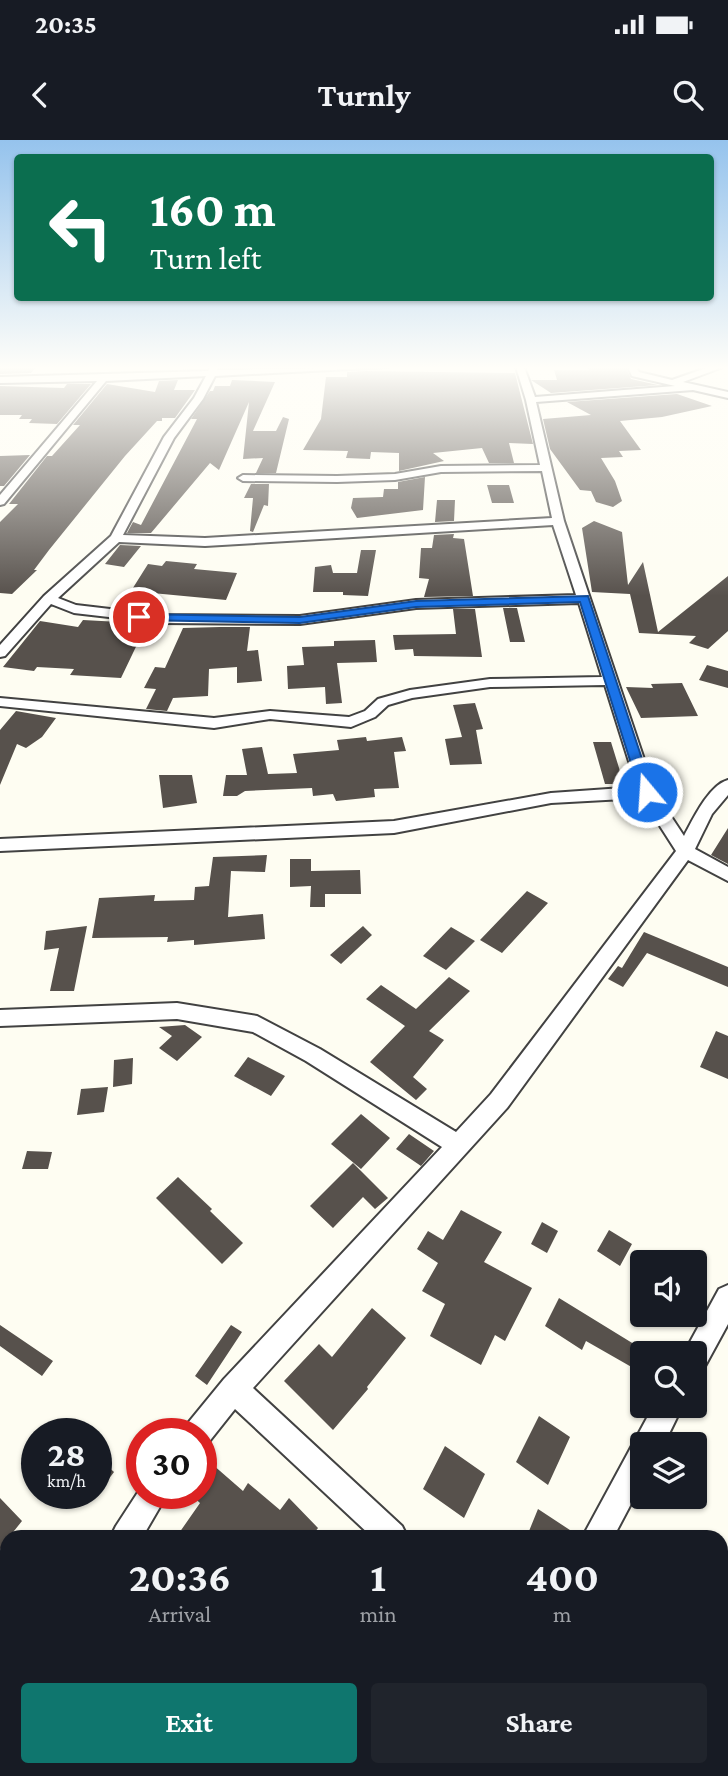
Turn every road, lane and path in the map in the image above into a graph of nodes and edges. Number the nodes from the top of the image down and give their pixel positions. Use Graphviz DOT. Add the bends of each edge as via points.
graph roads {
  1 [pos="49,443"];
  2 [pos="166,443"];
  3 [pos="541,443"];
  4 [pos="547,468"];
  5 [pos="243,478"];
  6 [pos="0,502"];
  7 [pos="558,521"];
  8 [pos="116,538"];
  9 [pos="584,598"];
  10 [pos="49,599"];
  11 [pos="0,653"];
  12 [pos="611,681"];
  13 [pos="0,702"];
  14 [pos="728,785"];
  15 [pos="647,792"];
  16 [pos="0,845"];
  17 [pos="685,851"];
  18 [pos="728,875"];
  19 [pos="0,1018"];
  20 [pos="458,1146"];
  21 [pos="728,1298"];
  22 [pos="705,1341"];
  23 [pos="234,1389"];
  24 [pos="210,1418"];
  25 [pos="630,1477"];
  26 [pos="144,1509"];
  27 [pos="130,1530"];
  28 [pos="386,1530"];
  29 [pos="601,1530"];
  1 -- 6 [label="street"];
  2 -- 8 [label="street"];
  3 -- 4 [label="street"];
  4 -- 5 [label="street" via="441,469 395,477 337,479"];
  4 -- 7 [label="street"];
  7 -- 8 [label="street" via="205,542"];
  7 -- 9 [label="street"];
  8 -- 10 [label="street"];
  9 -- 10 [label="street" via="416,604 300,620 161,619 74,609"];
  9 -- 12 [label="street"];
  10 -- 11 [label="street"];
  12 -- 13 [label="street" via="490,683 410,694 383,702 351,722 270,715 214,723"];
  12 -- 15 [label="street"];
  14 -- 17 [label="street" via="705,811"];
  15 -- 16 [label="street" via="551,798 394,827"];
  15 -- 17 [label="street"];
  17 -- 18 [label="street"];
  17 -- 20 [label="street" via="499,1101"];
  19 -- 20 [label="street" via="177,1011 257,1024"];
  20 -- 23 [label="street"];
  21 -- 22 [label="street"];
  23 -- 24 [label="street"];
  23 -- 28 [label="street"];
  25 -- 29 [label="street"];
  26 -- 27 [label="street"];
}
